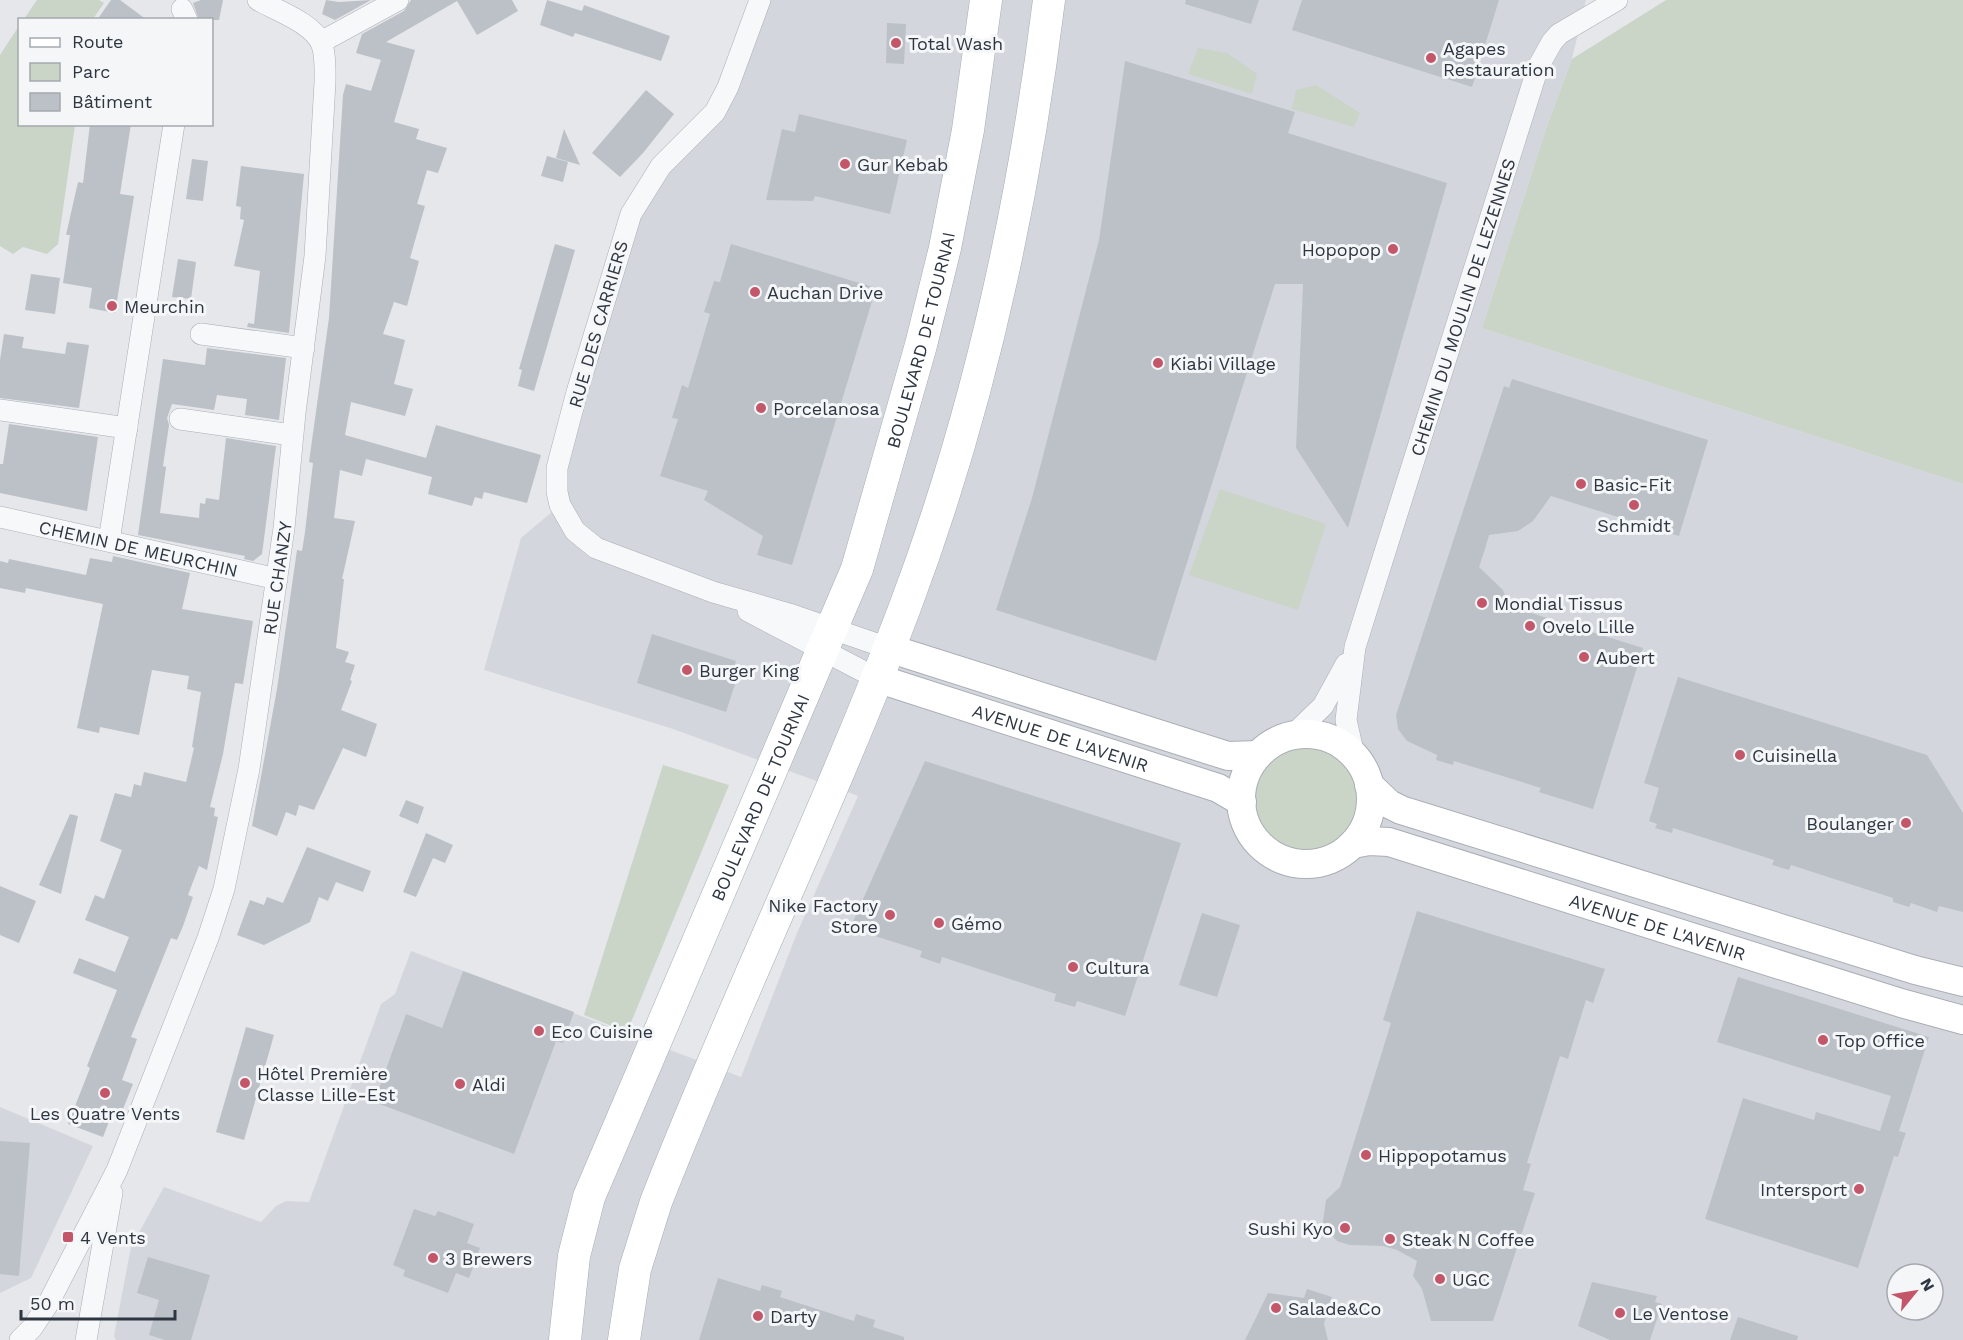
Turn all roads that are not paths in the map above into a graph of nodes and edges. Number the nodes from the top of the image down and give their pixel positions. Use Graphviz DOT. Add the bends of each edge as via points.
graph roads {
  1 [pos="258,0"];
  2 [pos="398,0"];
  3 [pos="760,0"];
  4 [pos="986,0"];
  5 [pos="1049,0"];
  6 [pos="1617,0"];
  7 [pos="321,42"];
  8 [pos="174,126"];
  9 [pos="201,334"];
  10 [pos="304,348"];
  11 [pos="0,410"];
  12 [pos="180,419"];
  13 [pos="128,428"];
  14 [pos="292,435"];
  15 [pos="0,517"];
  16 [pos="109,541"];
  17 [pos="277,579"];
  18 [pos="828,640"];
  19 [pos="1355,647"];
  20 [pos="888,648"];
  21 [pos="876,678"];
  22 [pos="1293,735"];
  23 [pos="1258,755"];
  24 [pos="1354,755"];
  25 [pos="1369,785"];
  26 [pos="1242,802"];
  27 [pos="1353,844"];
  28 [pos="1963,982"];
  29 [pos="1963,1020"];
  30 [pos="117,1170"];
  31 [pos="579,1229"];
  32 [pos="20,1340"];
  33 [pos="86,1340"];
  34 [pos="547,1340"];
  35 [pos="565,1340"];
  36 [pos="624,1340"];
  1 -- 7 [label="street" via="305,26"];
  2 -- 7 [label="street"];
  3 -- 18 [label="street, RUE DES CARRIERS" via="723,99 661,166 631,214 577,392 557,474 560,505 575,531 596,548"];
  4 -- 18 [label="main road, BOULEVARD DE TOURNAI" via="968,130 930,311 868,532"];
  5 -- 20 [label="main road" via="1026,169 993,325 943,497"];
  6 -- 19 [label="street, CHEMIN DU MOULIN DE LEZENNES" via="1559,34 1538,67"];
  7 -- 10 [label="street, RUE CHANZY" via="325,82 315,256"];
  8 -- 13 [label="street"];
  9 -- 10 [label="street"];
  10 -- 14 [label="street, RUE CHANZY"];
  11 -- 13 [label="street"];
  12 -- 14 [label="street"];
  13 -- 16 [label="street"];
  14 -- 17 [label="street, RUE CHANZY"];
  15 -- 16 [label="street, CHEMIN DE MEURCHIN"];
  16 -- 17 [label="street, CHEMIN DE MEURCHIN"];
  17 -- 30 [label="street, RUE CHANZY" via="249,769 220,903"];
  18 -- 20 [label="street, RUE DES CARRIERS"];
  18 -- 21 [label="street, RUE DES CARRIERS"];
  18 -- 31 [label="main road, BOULEVARD DE TOURNAI" via="594,1184"];
  19 -- 22 [label="street, CHEMIN DU MOULIN DE LEZENNES" via="1323,706"];
  19 -- 24 [label="street, CHEMIN DU MOULIN DE LEZENNES" via="1346,720"];
  20 -- 21 [label="main road"];
  20 -- 23 [label="main road, AVENUE DE L'AVENIR" via="1228,756"];
  21 -- 26 [label="main road, AVENUE DE L'AVENIR" via="1218,788"];
  21 -- 36 [label="main road" via="656,1202 635,1269"];
  22 -- 23 [label="main road" via="1274,742"];
  22 -- 24 [label="main road" via="1326,737"];
  23 -- 26 [label="main road" via="1245,777"];
  24 -- 25 [label="main road"];
  25 -- 27 [label="main road" via="1368,817"];
  25 -- 28 [label="main road, AVENUE DE L'AVENIR" via="1401,810"];
  26 -- 27 [label="main road" via="1256,839 1285,860 1320,862"];
  27 -- 29 [label="main road, AVENUE DE L'AVENIR" via="1389,842"];
  30 -- 32 [label="street, RUE CHANZY" via="48,1304"];
  30 -- 33 [label="street, RUE CHANZY"];
  31 -- 34 [label="main road" via="555,1299"];
  31 -- 35 [label="main road, BOULEVARD DE TOURNAI"];
}
